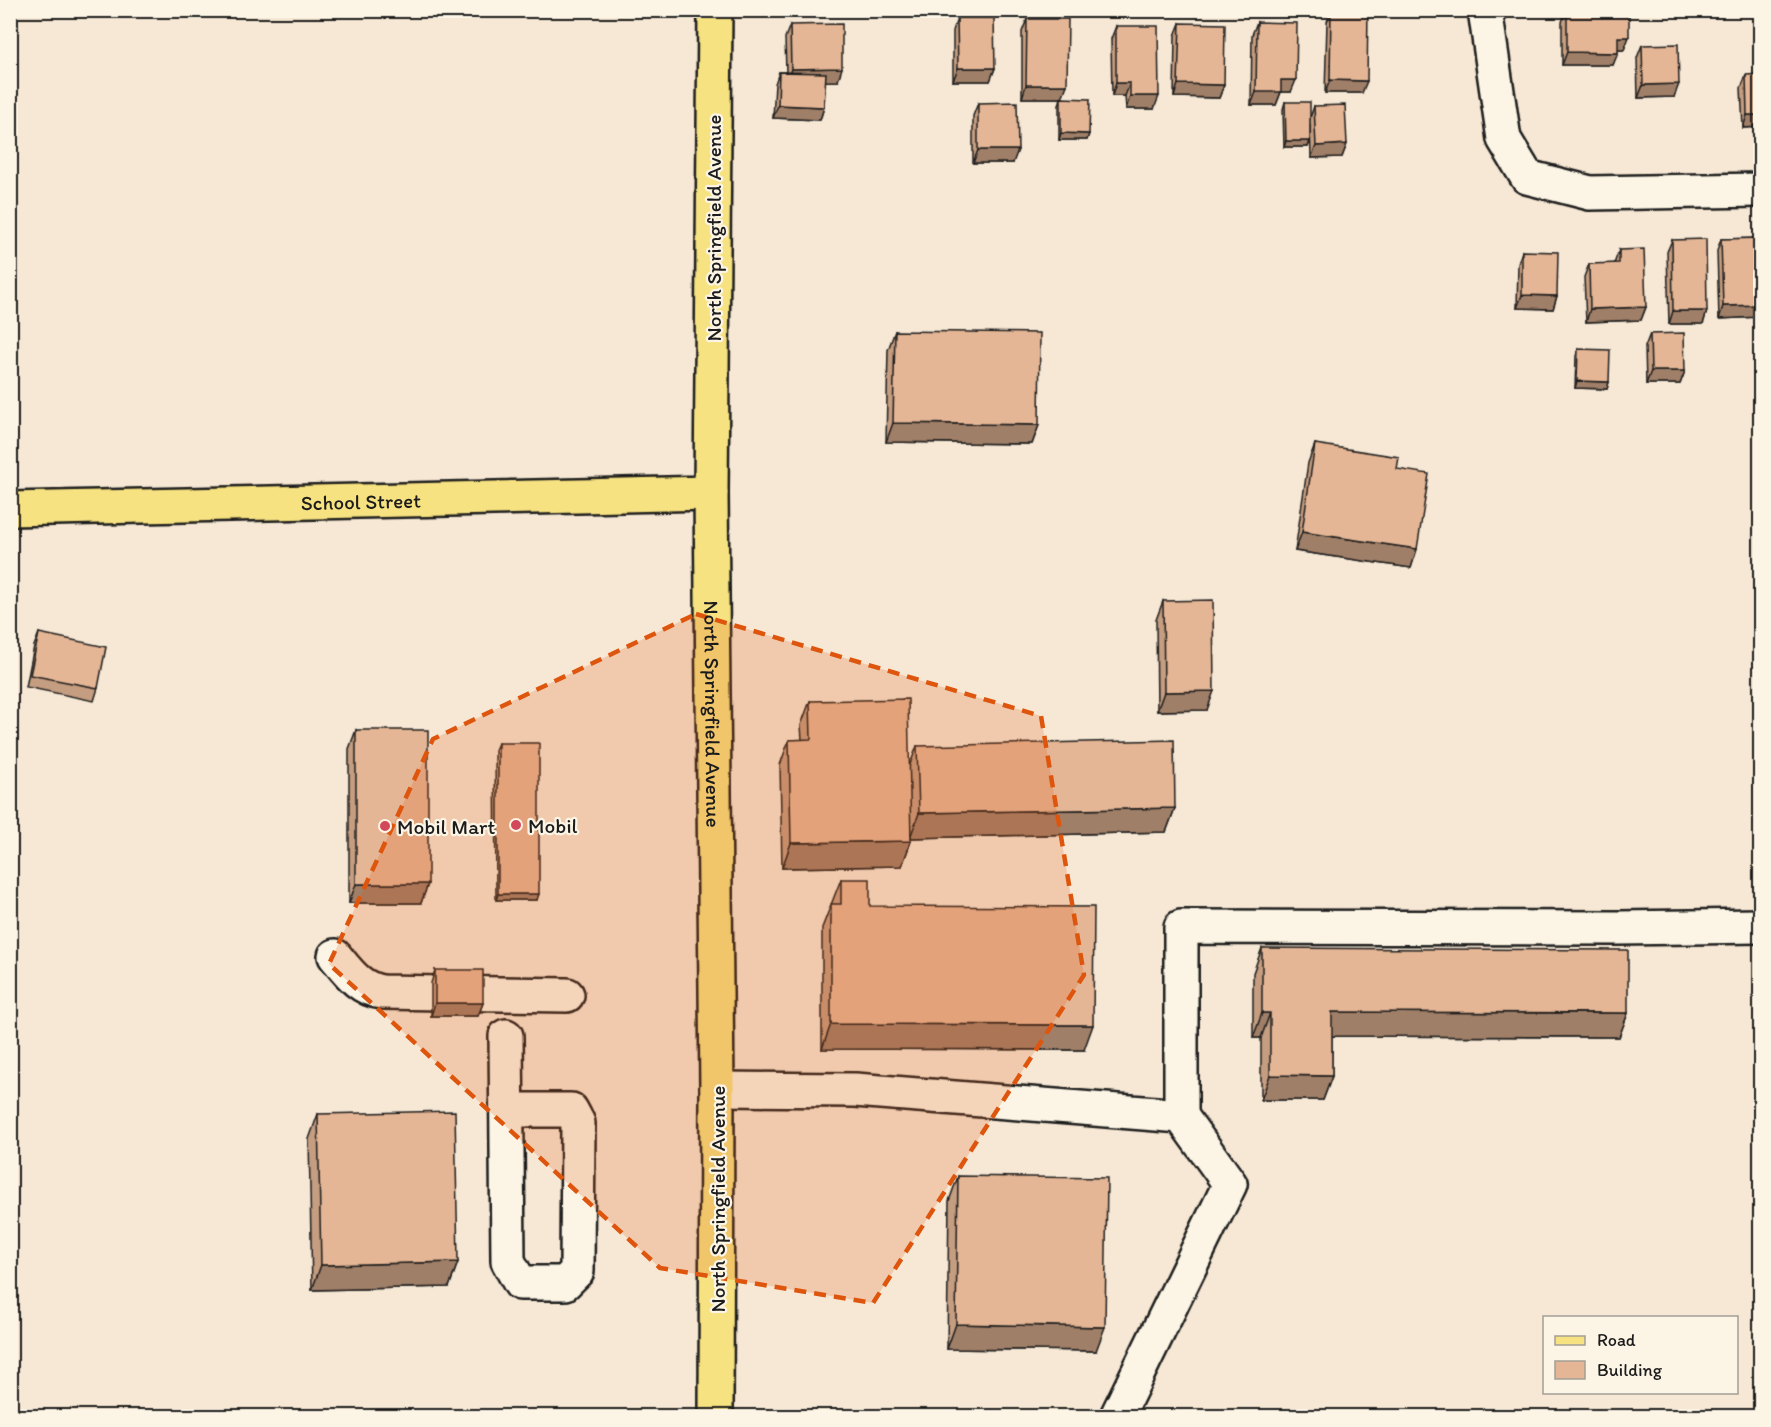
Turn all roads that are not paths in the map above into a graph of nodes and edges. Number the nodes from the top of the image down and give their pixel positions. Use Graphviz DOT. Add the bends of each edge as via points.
graph roads {
  1 [pos="715,10"];
  2 [pos="1485,10"];
  3 [pos="1761,190"];
  4 [pos="711,493"];
  5 [pos="10,509"];
  6 [pos="1761,926"];
  7 [pos="335,956"];
  8 [pos="567,995"];
  9 [pos="506,1036"];
  10 [pos="717,1089"];
  11 [pos="507,1110"];
  12 [pos="1181,1116"];
  13 [pos="716,1416"];
  14 [pos="1117,1416"];
  1 -- 4 [label="main road, North Springfield Avenue"];
  2 -- 3 [label="street" via="1504,139 1527,177 1590,193"];
  4 -- 5 [label="main road, School Street"];
  4 -- 10 [label="main road, North Springfield Avenue"];
  6 -- 12 [label="street" via="1181,927"];
  7 -- 8 [label="street" via="369,990"];
  9 -- 11 [label="street"];
  10 -- 12 [label="street" via="855,1090"];
  10 -- 13 [label="main road, North Springfield Avenue"];
  11 -- 11 [label="street" via="508,1261 520,1282 565,1282 577,1271 578,1124 571,1110"];
  12 -- 14 [label="street" via="1230,1184"];
}
